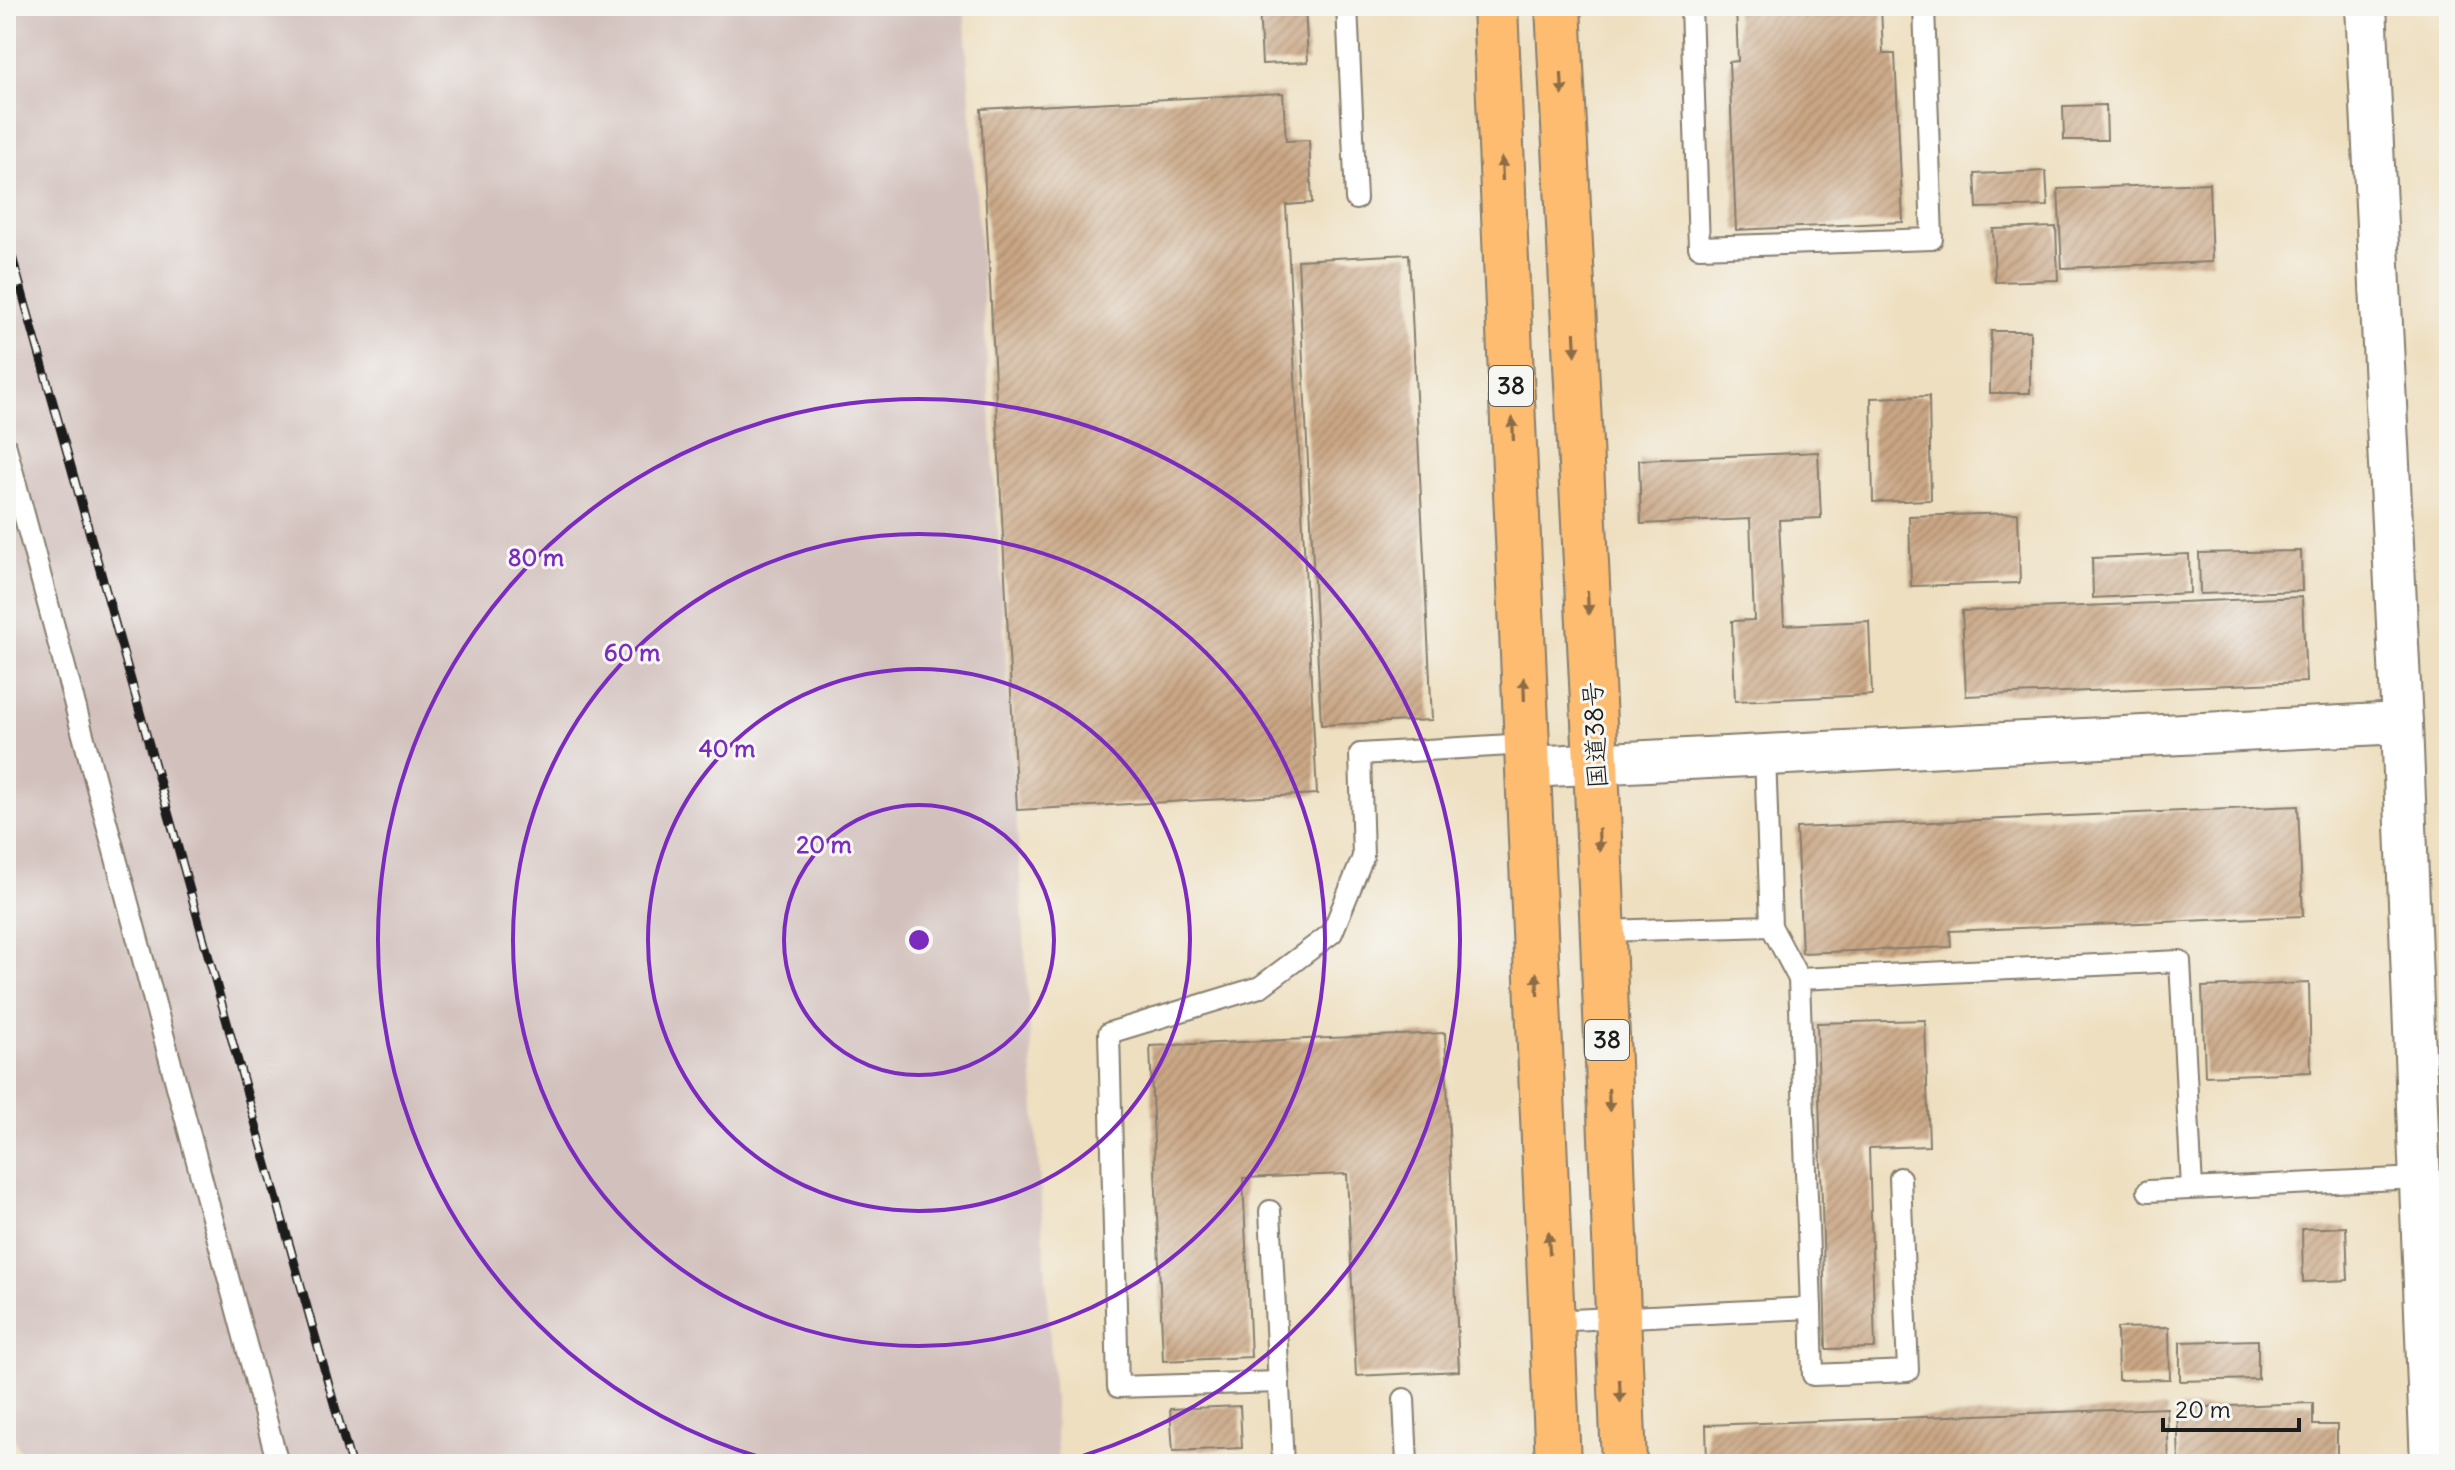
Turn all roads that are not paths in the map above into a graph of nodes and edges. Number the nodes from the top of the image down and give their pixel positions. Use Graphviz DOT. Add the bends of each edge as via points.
graph roads {
  1 [pos="1347,6"];
  2 [pos="1495,6"];
  3 [pos="1558,6"];
  4 [pos="1691,6"];
  5 [pos="1924,6"];
  6 [pos="2366,6"];
  7 [pos="1356,199"];
  8 [pos="6,447"];
  9 [pos="2402,723"];
  10 [pos="1765,754"];
  11 [pos="1527,755"];
  12 [pos="1596,762"];
  13 [pos="1771,926"];
  14 [pos="1603,931"];
  15 [pos="1799,979"];
  16 [pos="1900,1178"];
  17 [pos="2419,1178"];
  18 [pos="2192,1188"];
  19 [pos="2148,1191"];
  20 [pos="1270,1211"];
  21 [pos="1811,1308"];
  22 [pos="1617,1318"];
  23 [pos="1552,1321"];
  24 [pos="1279,1382"];
  25 [pos="1404,1399"];
  26 [pos="278,1464"];
  27 [pos="1283,1464"];
  28 [pos="1407,1464"];
  29 [pos="1558,1464"];
  30 [pos="1624,1464"];
  31 [pos="2431,1464"];
  1 -- 7 [label="lane"];
  11 -- 2 [label="highway, 38, one-way"];
  3 -- 12 [label="highway, 国道38号 / 38, one-way"];
  4 -- 5 [label="lane" via="1699,247 1932,239"];
  6 -- 9 [label="street"];
  8 -- 26 [label="lane"];
  9 -- 10 [label="street"];
  9 -- 17 [label="street"];
  10 -- 12 [label="street"];
  10 -- 13 [label="lane"];
  11 -- 12 [label="street"];
  23 -- 11 [label="highway, 38, one-way"];
  11 -- 24 [label="lane" via="1360,754 1363,857 1332,933 1260,987 1109,1033 1118,1387"];
  12 -- 14 [label="highway, 国道38号 / 38, one-way"];
  13 -- 14 [label="lane"];
  13 -- 15 [label="lane"];
  14 -- 22 [label="highway, 国道38号 / 38, one-way"];
  15 -- 18 [label="lane" via="2180,961"];
  15 -- 21 [label="lane"];
  16 -- 21 [label="lane" via="1908,1371 1813,1375"];
  17 -- 18 [label="lane"];
  17 -- 31 [label="street"];
  18 -- 19 [label="lane"];
  20 -- 24 [label="lane"];
  21 -- 22 [label="lane"];
  22 -- 23 [label="lane"];
  22 -- 30 [label="highway, 国道38号 / 38, one-way"];
  23 -- 29 [label="highway, 38"];
  24 -- 27 [label="lane"];
  25 -- 28 [label="lane"];
}
